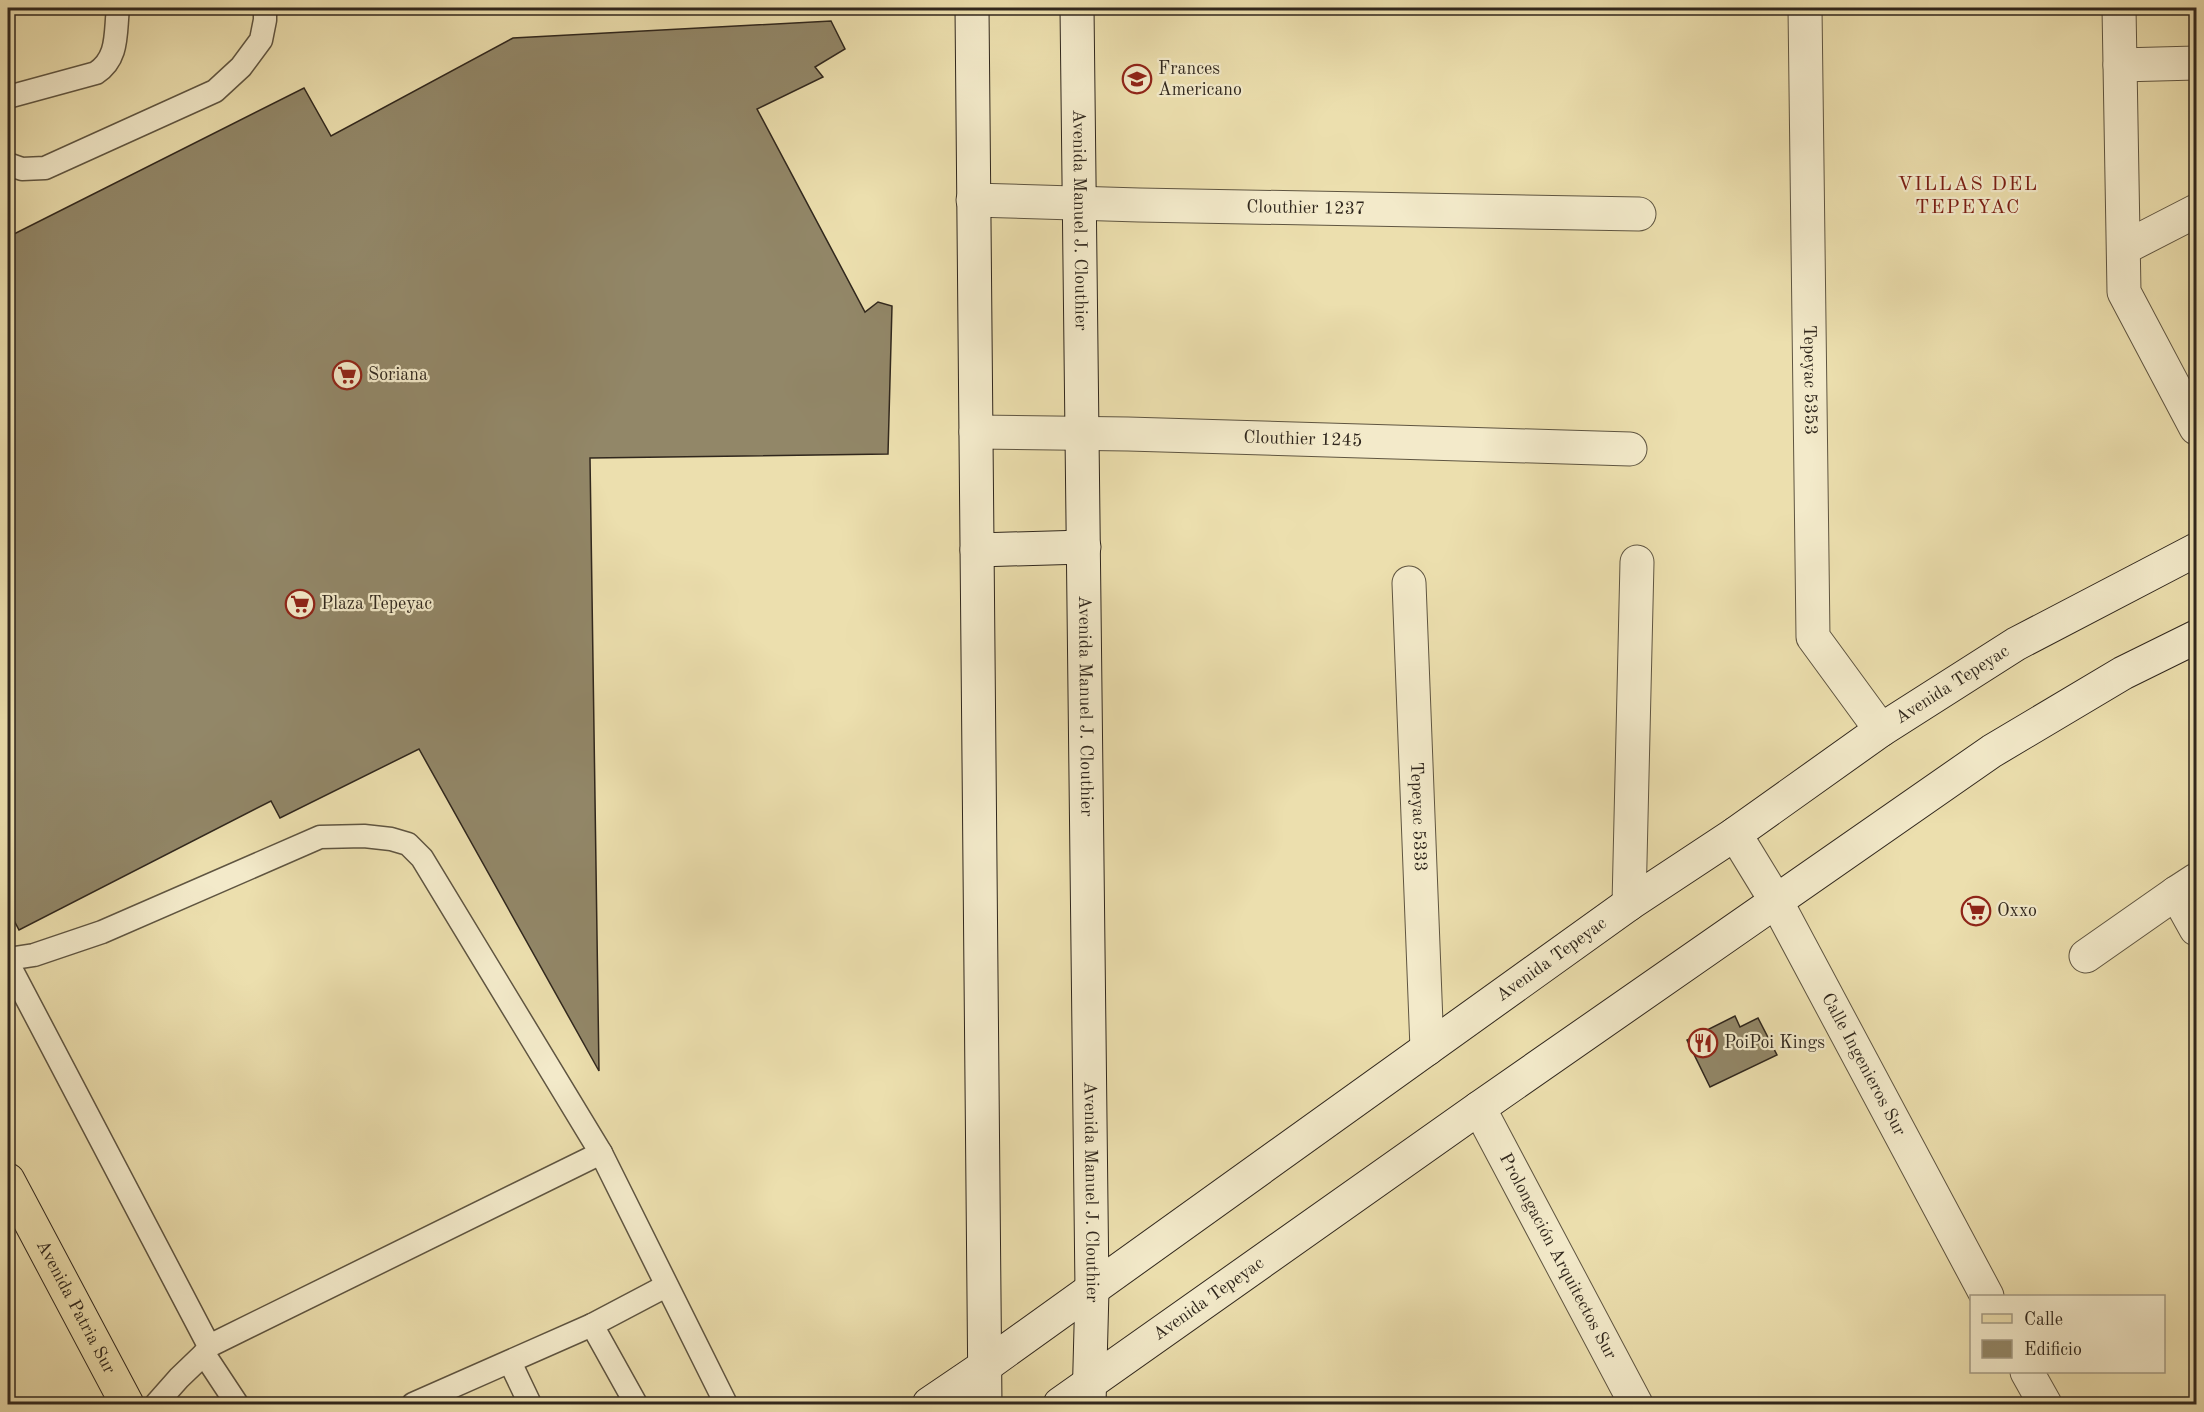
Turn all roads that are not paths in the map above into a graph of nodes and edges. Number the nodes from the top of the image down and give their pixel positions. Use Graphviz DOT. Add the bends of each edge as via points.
graph roads {
  1 [pos="118,8"];
  2 [pos="265,8"];
  3 [pos="972,8"];
  4 [pos="1077,8"];
  5 [pos="1804,8"];
  6 [pos="2119,8"];
  7 [pos="2196,63"];
  8 [pos="2120,65"];
  9 [pos="8,97"];
  10 [pos="8,164"];
  11 [pos="973,200"];
  12 [pos="1080,203"];
  13 [pos="2196,211"];
  14 [pos="1639,214"];
  15 [pos="2124,248"];
  16 [pos="2196,428"];
  17 [pos="976,432"];
  18 [pos="1083,433"];
  19 [pos="1630,449"];
  20 [pos="1084,547"];
  21 [pos="977,550"];
  22 [pos="2196,550"];
  23 [pos="1637,562"];
  24 [pos="1409,583"];
  25 [pos="2196,638"];
  26 [pos="1881,730"];
  27 [pos="1735,834"];
  28 [pos="2186,886"];
  29 [pos="1776,901"];
  30 [pos="1629,904"];
  31 [pos="2196,929"];
  32 [pos="2086,956"];
  33 [pos="8,958"];
  34 [pos="8,963"];
  35 [pos="1427,1049"];
  36 [pos="1479,1108"];
  37 [pos="601,1153"];
  38 [pos="8,1180"];
  39 [pos="666,1286"];
  40 [pos="1092,1290"];
  41 [pos="1986,1295"];
  42 [pos="592,1325"];
  43 [pos="207,1350"];
  44 [pos="510,1362"];
  45 [pos="985,1366"];
  46 [pos="2028,1373"];
  47 [pos="1089,1395"];
  48 [pos="127,1404"];
  49 [pos="156,1404"];
  50 [pos="237,1404"];
  51 [pos="413,1404"];
  52 [pos="530,1404"];
  53 [pos="636,1404"];
  54 [pos="726,1404"];
  55 [pos="929,1404"];
  56 [pos="985,1404"];
  57 [pos="1060,1404"];
  58 [pos="1636,1404"];
  59 [pos="2045,1404"];
  1 -- 9 [label="lane" via="113,53 96,74"];
  2 -- 10 [label="lane" via="261,40 241,67 215,91 45,168 22,169"];
  3 -- 11 [label="street"];
  4 -- 12 [label="street, Avenida Manuel J. Clouthier"];
  5 -- 26 [label="street, Tepeyac 5353" via="1813,637"];
  6 -- 8 [label="street"];
  7 -- 8 [label="street"];
  8 -- 15 [label="street"];
  11 -- 12 [label="street, Clouthier 1237"];
  11 -- 17 [label="street"];
  12 -- 14 [label="street, Clouthier 1237"];
  12 -- 18 [label="street, Avenida Manuel J. Clouthier"];
  13 -- 15 [label="street"];
  15 -- 16 [label="street" via="2124,292"];
  17 -- 18 [label="street, Clouthier 1245"];
  17 -- 21 [label="street"];
  18 -- 19 [label="street, Clouthier 1245"];
  18 -- 20 [label="street, Avenida Manuel J. Clouthier"];
  20 -- 21 [label="street"];
  20 -- 40 [label="street, Avenida Manuel J. Clouthier"];
  21 -- 45 [label="street"];
  22 -- 26 [label="street, Avenida Tepeyac" via="2016,644"];
  23 -- 30 [label="street"];
  24 -- 35 [label="street, Tepeyac 5333"];
  25 -- 29 [label="street, Avenida Tepeyac" via="2122,673 1992,751"];
  26 -- 27 [label="street, Avenida Tepeyac"];
  27 -- 29 [label="street, Calle Ingenieros Sur"];
  27 -- 30 [label="street, Avenida Tepeyac"];
  28 -- 31 [label="street"];
  28 -- 32 [label="street"];
  29 -- 36 [label="street, Avenida Tepeyac"];
  29 -- 41 [label="street, Calle Ingenieros Sur"];
  30 -- 35 [label="street, Avenida Tepeyac"];
  33 -- 37 [label="lane" via="34,954 102,932 320,837 364,836 408,844 422,858"];
  34 -- 43 [label="lane"];
  35 -- 40 [label="street, Avenida Tepeyac"];
  36 -- 47 [label="street, Avenida Tepeyac"];
  36 -- 58 [label="street, Prolongación Arquitectos Sur"];
  37 -- 39 [label="lane"];
  37 -- 43 [label="lane"];
  38 -- 48 [label="main road, Avenida Patria Sur"];
  39 -- 42 [label="lane"];
  39 -- 54 [label="lane"];
  40 -- 45 [label="street, Avenida Tepeyac"];
  40 -- 47 [label="street, Avenida Manuel J. Clouthier"];
  42 -- 44 [label="lane"];
  42 -- 53 [label="lane"];
  43 -- 49 [label="lane"];
  43 -- 50 [label="lane"];
  44 -- 51 [label="lane"];
  44 -- 52 [label="lane"];
  45 -- 55 [label="street, Avenida Tepeyac"];
  45 -- 56 [label="street"];
  46 -- 59 [label="street"];
  47 -- 57 [label="street, Avenida Tepeyac"];
}
